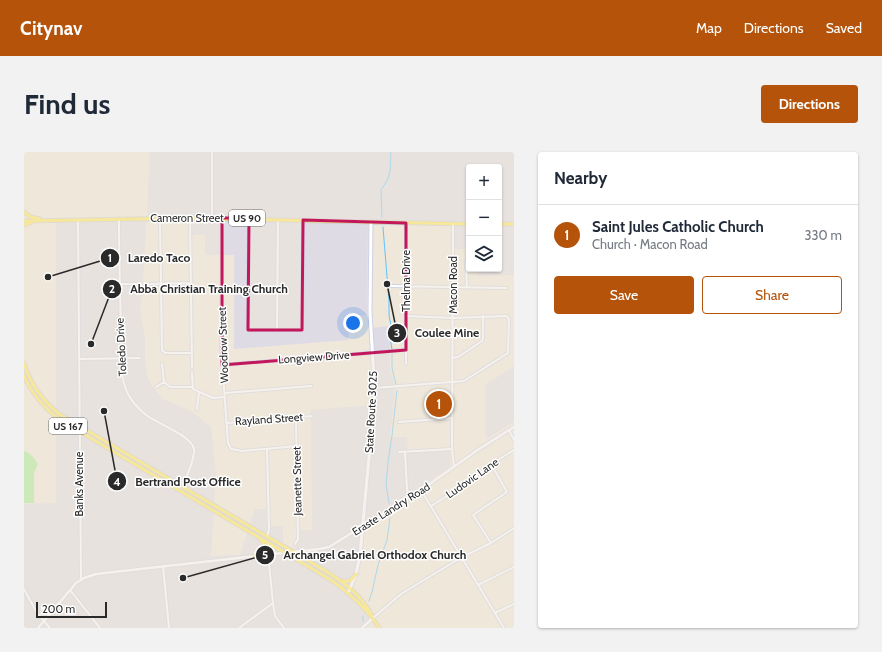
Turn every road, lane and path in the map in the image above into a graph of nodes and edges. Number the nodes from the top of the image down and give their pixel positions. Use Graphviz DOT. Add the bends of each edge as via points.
graph roads {
  1 [pos="212,152"];
  2 [pos="24,212"];
  3 [pos="160,218"];
  4 [pos="190,218"];
  5 [pos="212,218"];
  6 [pos="222,218"];
  7 [pos="249,218"];
  8 [pos="78,219"];
  9 [pos="119,219"];
  10 [pos="278,219"];
  11 [pos="36,220"];
  12 [pos="43,220"];
  13 [pos="303,220"];
  14 [pos="24,221"];
  15 [pos="371,222"];
  16 [pos="406,223"];
  17 [pos="453,223"];
  18 [pos="466,224"];
  19 [pos="502,224"];
  20 [pos="514,224"];
  21 [pos="24,225"];
  22 [pos="466,272"];
  23 [pos="161,283"];
  24 [pos="191,283"];
  25 [pos="119,284"];
  26 [pos="137,284"];
  27 [pos="148,284"];
  28 [pos="391,286"];
  29 [pos="406,286"];
  30 [pos="453,287"];
  31 [pos="467,288"];
  32 [pos="506,288"];
  33 [pos="406,316"];
  34 [pos="483,316"];
  35 [pos="453,318"];
  36 [pos="277,330"];
  37 [pos="406,350"];
  38 [pos="372,353"];
  39 [pos="192,354"];
  40 [pos="121,358"];
  41 [pos="140,358"];
  42 [pos="452,358"];
  43 [pos="78,359"];
  44 [pos="24,363"];
  45 [pos="162,364"];
  46 [pos="406,364"];
  47 [pos="222,365"];
  48 [pos="192,368"];
  49 [pos="192,373"];
  50 [pos="25,377"];
  51 [pos="164,382"];
  52 [pos="452,382"];
  53 [pos="311,386"];
  54 [pos="156,387"];
  55 [pos="193,387"];
  56 [pos="374,388"];
  57 [pos="199,392"];
  58 [pos="225,393"];
  59 [pos="225,398"];
  60 [pos="197,409"];
  61 [pos="312,416"];
  62 [pos="296,417"];
  63 [pos="452,418"];
  64 [pos="226,422"];
  65 [pos="399,422"];
  66 [pos="79,427"];
  67 [pos="514,427"];
  68 [pos="509,430"];
  69 [pos="79,432"];
  70 [pos="514,440"];
  71 [pos="296,446"];
  72 [pos="267,449"];
  73 [pos="452,449"];
  74 [pos="514,450"];
  75 [pos="399,452"];
  76 [pos="404,452"];
  77 [pos="491,464"];
  78 [pos="454,467"];
  79 [pos="182,487"];
  80 [pos="421,490"];
  81 [pos="409,497"];
  82 [pos="214,506"];
  83 [pos="431,506"];
  84 [pos="211,509"];
  85 [pos="363,526"];
  86 [pos="514,528"];
  87 [pos="267,537"];
  88 [pos="260,538"];
  89 [pos="491,543"];
  90 [pos="295,544"];
  91 [pos="285,552"];
  92 [pos="293,552"];
  93 [pos="275,554"];
  94 [pos="261,555"];
  95 [pos="254,556"];
  96 [pos="462,557"];
  97 [pos="269,564"];
  98 [pos="163,566"];
  99 [pos="514,567"];
  100 [pos="356,574"];
  101 [pos="81,580"];
  102 [pos="340,581"];
  103 [pos="478,585"];
  104 [pos="350,588"];
  105 [pos="24,589"];
  106 [pos="70,590"];
  107 [pos="348,593"];
  108 [pos="273,603"];
  109 [pos="514,604"];
  110 [pos="495,613"];
  111 [pos="373,618"];
  112 [pos="44,621"];
  113 [pos="38,628"];
  114 [pos="50,628"];
  115 [pos="100,628"];
  116 [pos="169,628"];
  117 [pos="239,628"];
  118 [pos="284,628"];
  119 [pos="362,628"];
  120 [pos="379,628"];
  121 [pos="504,628"];
  1 -- 5 [label="street"];
  2 -- 12 [label="main road"];
  3 -- 4 [label="main road, Cameron Street / US 90"];
  3 -- 9 [label="main road, Cameron Street / US 90"];
  3 -- 23 [label="street"];
  4 -- 5 [label="main road, Cameron Street / US 90"];
  4 -- 24 [label="street"];
  5 -- 6 [label="main road, Cameron Street / US 90"];
  6 -- 7 [label="main road, Cameron Street / US 90"];
  6 -- 47 [label="street, Woodrow Street"];
  7 -- 10 [label="main road, Cameron Street / US 90"];
  7 -- 36 [label="street" via="249,329"];
  8 -- 9 [label="main road, Cameron Street / US 90"];
  8 -- 12 [label="main road, Cameron Street / US 90"];
  8 -- 43 [label="street, Banks Avenue"];
  9 -- 25 [label="street, Toledo Drive"];
  10 -- 13 [label="main road, Cameron Street / US 90"];
  10 -- 36 [label="street"];
  11 -- 12 [label="main road, Cameron Street / US 90"];
  11 -- 14 [label="main road, Cameron Street / US 90"];
  11 -- 21 [label="main road"];
  13 -- 15 [label="main road, Cameron Street / US 90"];
  13 -- 36 [label="street" via="302,329"];
  15 -- 16 [label="main road, Cameron Street / US 90"];
  15 -- 38 [label="main road, State Route 3025"];
  16 -- 17 [label="main road, Cameron Street / US 90"];
  16 -- 29 [label="street, Thelma Drive"];
  17 -- 18 [label="main road, Cameron Street / US 90"];
  17 -- 30 [label="street, Macon Road"];
  19 -- 20 [label="main road"];
  22 -- 31 [label="street"];
  23 -- 24 [label="street"];
  23 -- 27 [label="street"];
  23 -- 39 [label="street" via="163,352"];
  24 -- 39 [label="street"];
  25 -- 26 [label="street"];
  25 -- 40 [label="street, Toledo Drive"];
  28 -- 29 [label="street"];
  29 -- 30 [label="street"];
  29 -- 33 [label="street, Thelma Drive"];
  30 -- 31 [label="street"];
  30 -- 35 [label="street, Macon Road"];
  31 -- 32 [label="street"];
  33 -- 35 [label="street"];
  33 -- 37 [label="street, Thelma Drive"];
  34 -- 35 [label="street"];
  34 -- 42 [label="street" via="482,341 458,357"];
  34 -- 52 [label="street" via="508,316 508,353 466,381"];
  35 -- 42 [label="street, Macon Road"];
  37 -- 38 [label="street, Longview Drive"];
  37 -- 46 [label="street, Thelma Drive"];
  38 -- 47 [label="street, Longview Drive"];
  38 -- 56 [label="main road, State Route 3025"];
  39 -- 48 [label="street"];
  40 -- 41 [label="street"];
  40 -- 43 [label="street"];
  40 -- 79 [label="street, Toledo Drive" via="121,373 133,402 147,416 193,445 193,458"];
  42 -- 52 [label="street, Macon Road"];
  43 -- 66 [label="street, Banks Avenue"];
  44 -- 66 [label="main road, US 167" via="30,379 44,400"];
  45 -- 51 [label="street"];
  47 -- 58 [label="street, Woodrow Street"];
  49 -- 55 [label="street"];
  50 -- 69 [label="main road, US 167" via="46,409"];
  51 -- 54 [label="street"];
  51 -- 55 [label="street" via="170,387"];
  52 -- 56 [label="street"];
  52 -- 63 [label="street, Macon Road"];
  53 -- 58 [label="street"];
  55 -- 57 [label="street"];
  56 -- 85 [label="main road, State Route 3025"];
  57 -- 59 [label="street" via="214,398"];
  57 -- 60 [label="street"];
  58 -- 59 [label="street, Woodrow Street"];
  59 -- 64 [label="street, Woodrow Street"];
  61 -- 62 [label="street, Rayland Street"];
  62 -- 64 [label="street, Rayland Street"];
  62 -- 71 [label="street, Jeanette Street"];
  63 -- 65 [label="street"];
  63 -- 73 [label="street, Macon Road"];
  64 -- 72 [label="street, Woodrow Street" via="230,448 242,451"];
  66 -- 69 [label="street, Banks Avenue"];
  66 -- 79 [label="main road, US 167"];
  67 -- 68 [label="street, Eraste Landry Road"];
  68 -- 70 [label="street"];
  68 -- 78 [label="street, Eraste Landry Road"];
  69 -- 84 [label="main road, US 167"];
  69 -- 101 [label="street, Banks Avenue"];
  71 -- 72 [label="street"];
  71 -- 90 [label="street, Jeanette Street" via="298,539"];
  72 -- 87 [label="street"];
  73 -- 76 [label="street"];
  73 -- 78 [label="street, Macon Road"];
  74 -- 77 [label="street, Ludovic Lane"];
  75 -- 76 [label="street"];
  76 -- 81 [label="street"];
  77 -- 83 [label="street, Ludovic Lane"];
  77 -- 89 [label="street" via="507,492 473,515"];
  78 -- 80 [label="street, Eraste Landry Road"];
  79 -- 82 [label="main road, US 167"];
  80 -- 81 [label="street, Eraste Landry Road"];
  80 -- 83 [label="street"];
  81 -- 85 [label="street, Eraste Landry Road"];
  82 -- 84 [label="street"];
  82 -- 87 [label="main road, US 167"];
  83 -- 96 [label="street"];
  84 -- 88 [label="main road, US 167"];
  85 -- 92 [label="street, Eraste Landry Road" via="329,547"];
  85 -- 100 [label="main road, State Route 3025"];
  86 -- 89 [label="street"];
  87 -- 92 [label="main road, US 167"];
  88 -- 91 [label="main road, US 167"];
  88 -- 95 [label="main road" via="264,549"];
  89 -- 96 [label="street"];
  91 -- 92 [label="street, Eraste Landry Road"];
  91 -- 93 [label="street, Eraste Landry Road"];
  91 -- 107 [label="main road, US 167"];
  92 -- 102 [label="main road, US 167"];
  93 -- 94 [label="street, Eraste Landry Road"];
  93 -- 97 [label="street"];
  94 -- 95 [label="street, Eraste Landry Road"];
  94 -- 97 [label="street"];
  95 -- 98 [label="street, Eraste Landry Road"];
  96 -- 103 [label="street"];
  96 -- 111 [label="street" via="401,594"];
  97 -- 108 [label="street"];
  98 -- 101 [label="street, Eraste Landry Road" via="100,573"];
  98 -- 116 [label="street"];
  99 -- 103 [label="street"];
  100 -- 102 [label="main road" via="350,580"];
  100 -- 104 [label="main road, State Route 3025"];
  101 -- 106 [label="street, Eraste Landry Road"];
  102 -- 104 [label="main road, US 167"];
  103 -- 110 [label="street"];
  104 -- 107 [label="main road, State Route 3025"];
  104 -- 111 [label="main road, US 167"];
  105 -- 112 [label="street" via="36,613"];
  106 -- 112 [label="street, Eraste Landry Road"];
  106 -- 115 [label="street"];
  107 -- 111 [label="main road, US 167"];
  108 -- 117 [label="street"];
  108 -- 118 [label="street" via="275,616"];
  109 -- 110 [label="street"];
  110 -- 121 [label="street"];
  111 -- 119 [label="street"];
  111 -- 120 [label="main road, US 167"];
  112 -- 113 [label="street, Eraste Landry Road"];
  112 -- 114 [label="street"];
}
